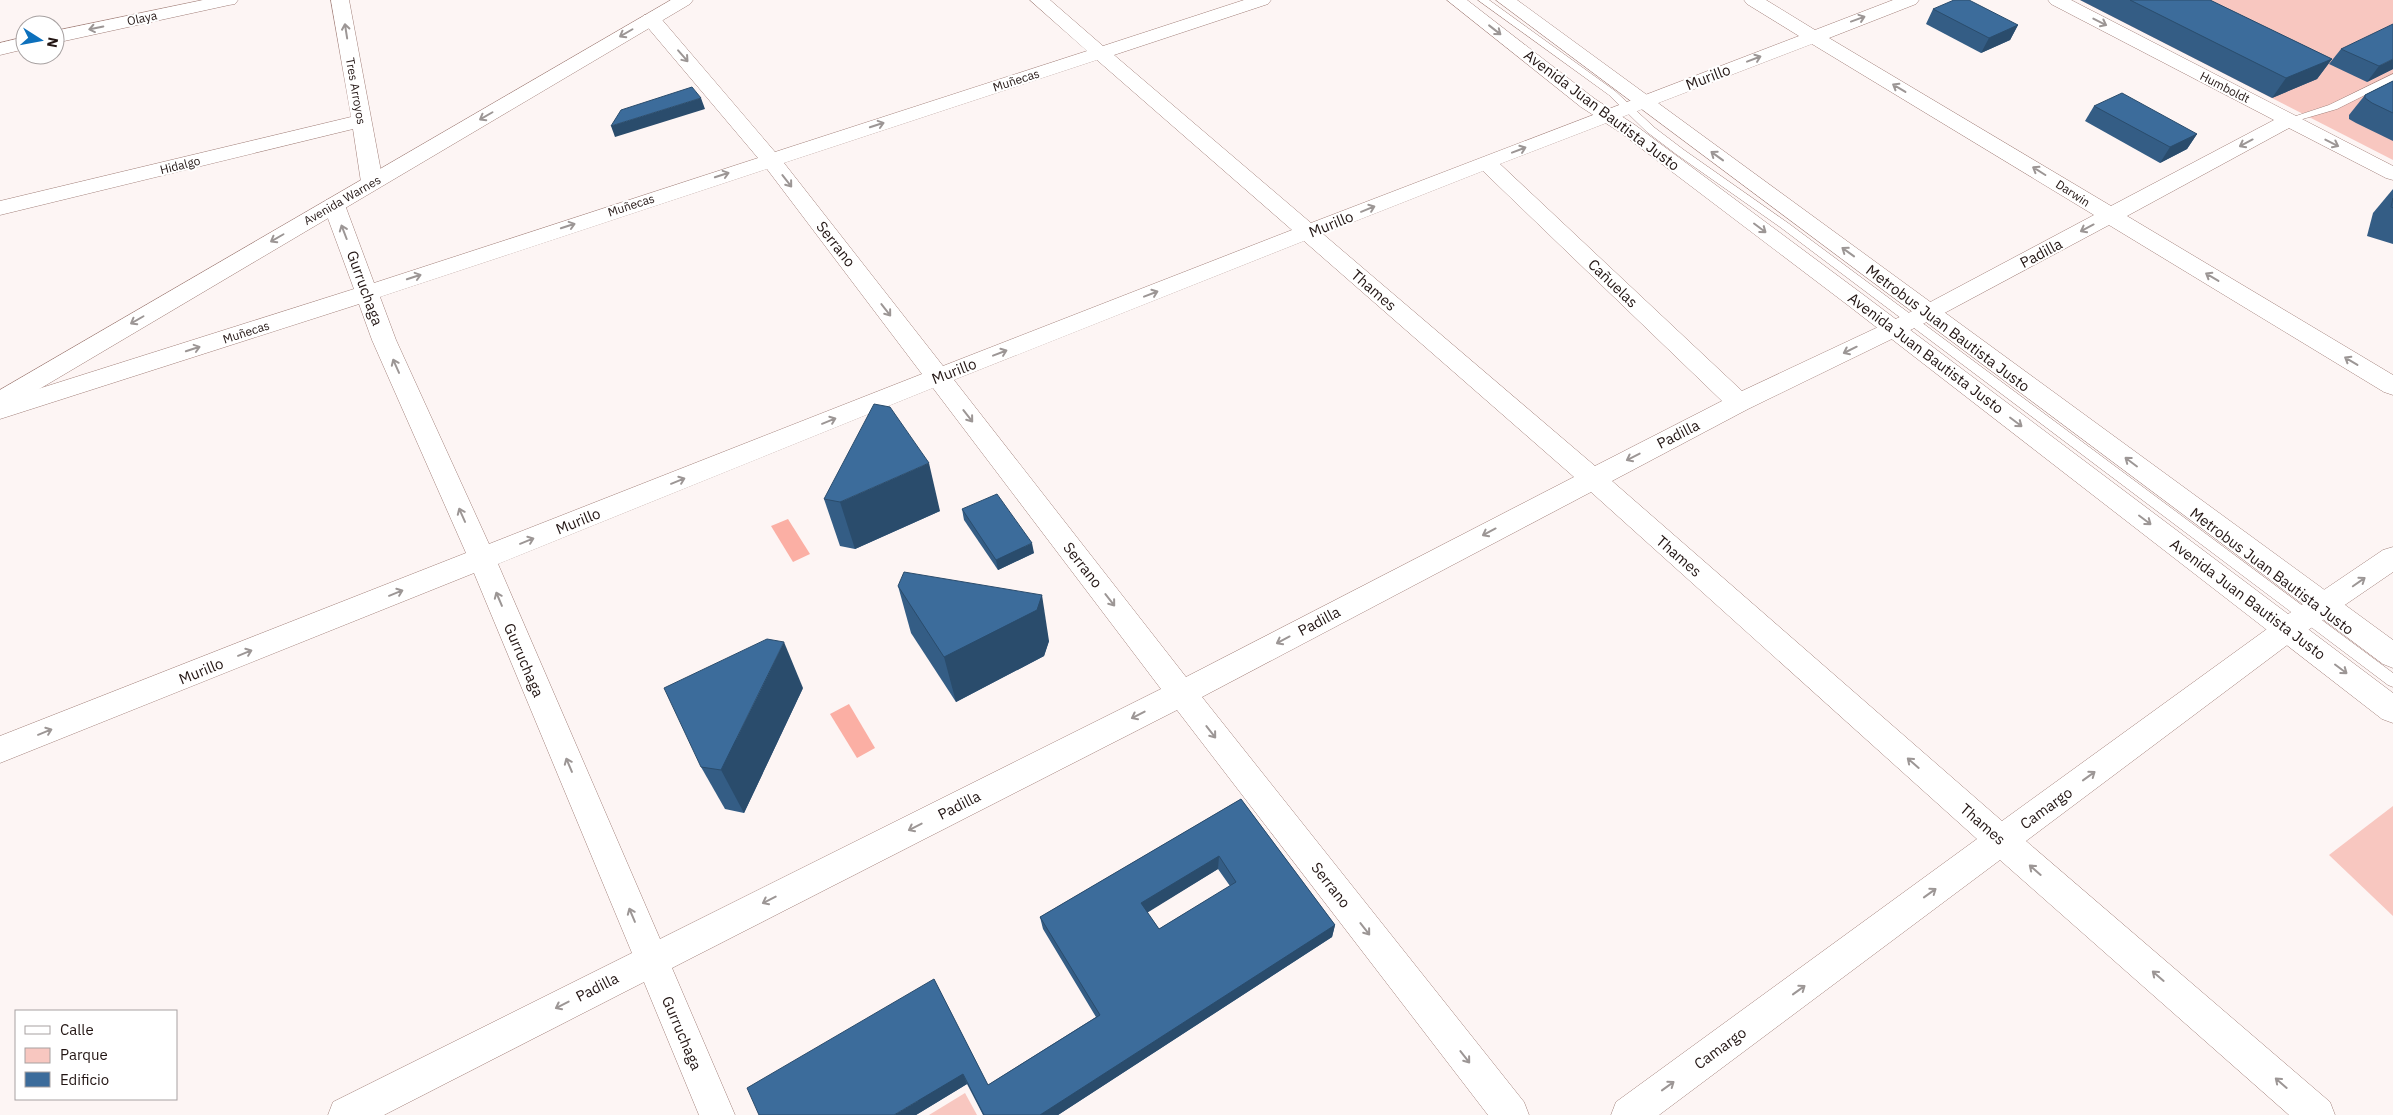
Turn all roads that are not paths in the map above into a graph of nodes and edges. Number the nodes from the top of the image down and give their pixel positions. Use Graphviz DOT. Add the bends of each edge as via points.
graph roads {
  1 [pos="229,0"];
  2 [pos="340,0"];
  3 [pos="684,0"];
  4 [pos="1039,0"];
  5 [pos="1262,0"];
  6 [pos="1456,0"];
  7 [pos="1483,0"];
  8 [pos="1505,0"];
  9 [pos="1753,0"];
  10 [pos="1910,0"];
  11 [pos="2057,0"];
  12 [pos="651,19"];
  13 [pos="65,35"];
  14 [pos="1812,36"];
  15 [pos="15,45"];
  16 [pos="0,49"];
  17 [pos="1099,53"];
  18 [pos="2393,77"];
  19 [pos="1627,109"];
  20 [pos="2288,120"];
  21 [pos="361,121"];
  22 [pos="771,160"];
  23 [pos="1486,162"];
  24 [pos="2393,174"];
  25 [pos="372,182"];
  26 [pos="334,205"];
  27 [pos="0,208"];
  28 [pos="2110,216"];
  29 [pos="1309,233"];
  30 [pos="367,292"];
  31 [pos="1911,321"];
  32 [pos="938,377"];
  33 [pos="2393,386"];
  34 [pos="0,401"];
  35 [pos="1739,403"];
  36 [pos="0,410"];
  37 [pos="1592,478"];
  38 [pos="2393,558"];
  39 [pos="482,559"];
  40 [pos="2306,618"];
  41 [pos="2393,656"];
  42 [pos="2393,682"];
  43 [pos="1182,693"];
  44 [pos="2393,710"];
  45 [pos="0,750"];
  46 [pos="2001,840"];
  47 [pos="651,960"];
  48 [pos="346,1115"];
  49 [pos="717,1115"];
  50 [pos="1511,1115"];
  51 [pos="1629,1115"];
  52 [pos="2317,1115"];
  1 -- 13 [label="street, Olaya, one-way"];
  21 -- 2 [label="street, Tres Arroyos, one-way"];
  3 -- 12 [label="street, Avenida Warnes"];
  4 -- 17 [label="street, Thames"];
  5 -- 17 [label="street, Muñecas"];
  6 -- 19 [label="street, Avenida Juan Bautista Justo, one-way"];
  7 -- 19 [label="lane" via="1612,93"];
  8 -- 19 [label="street, Avenida Juan Bautista Justo"];
  9 -- 14 [label="street, Darwin"];
  14 -- 10 [label="street, Murillo, one-way"];
  11 -- 20 [label="street, Humboldt, one-way"];
  12 -- 22 [label="street, Serrano, one-way"];
  12 -- 25 [label="street, Avenida Warnes, one-way"];
  19 -- 14 [label="street, Murillo, one-way"];
  28 -- 14 [label="street, Darwin, one-way"];
  15 -- 16 [label="street"];
  22 -- 17 [label="street, Muñecas, one-way"];
  17 -- 29 [label="street, Thames"];
  18 -- 20 [label="lane" via="2333,107"];
  23 -- 19 [label="street, Murillo, one-way"];
  31 -- 19 [label="street, Avenida Juan Bautista Justo, one-way"];
  19 -- 31 [label="street, Avenida Juan Bautista Justo" via="1636,135"];
  20 -- 24 [label="street, Humboldt, one-way"];
  20 -- 28 [label="street, Padilla, one-way"];
  21 -- 25 [label="street, Tres Arroyos"];
  21 -- 27 [label="street, Hidalgo"];
  30 -- 22 [label="street, Muñecas, one-way"];
  22 -- 32 [label="street, Serrano, one-way"];
  29 -- 23 [label="street, Murillo, one-way"];
  23 -- 35 [label="street, Cañuelas"];
  25 -- 26 [label="street, Avenida Warnes"];
  30 -- 26 [label="street, Gurruchaga, one-way"];
  26 -- 34 [label="street, Avenida Warnes, one-way"];
  28 -- 31 [label="street, Padilla, one-way"];
  33 -- 28 [label="street, Darwin, one-way"];
  32 -- 29 [label="street, Murillo, one-way"];
  29 -- 37 [label="street, Thames"];
  36 -- 30 [label="street, Muñecas, one-way"];
  39 -- 30 [label="street, Gurruchaga, one-way" via="384,340"];
  31 -- 35 [label="street, Padilla, one-way"];
  31 -- 40 [label="street, Avenida Juan Bautista Justo"];
  40 -- 31 [label="street, Avenida Juan Bautista Justo, one-way"];
  39 -- 32 [label="street, Murillo, one-way"];
  32 -- 43 [label="street, Serrano, one-way"];
  35 -- 37 [label="street, Padilla, one-way"];
  37 -- 43 [label="street, Padilla, one-way"];
  46 -- 37 [label="street, Thames, one-way"];
  40 -- 38 [label="street, Camargo, one-way"];
  45 -- 39 [label="street, Murillo, one-way"];
  47 -- 39 [label="street, Gurruchaga, one-way"];
  40 -- 41 [label="street, Avenida Juan Bautista Justo"];
  40 -- 42 [label="lane, Metrobus Juan Bautista Justo"];
  40 -- 44 [label="street, Avenida Juan Bautista Justo, one-way"];
  46 -- 40 [label="street, Camargo, one-way"];
  43 -- 47 [label="street, Padilla, one-way"];
  43 -- 50 [label="street, Serrano, one-way"];
  51 -- 46 [label="street, Camargo, one-way"];
  52 -- 46 [label="street, Thames, one-way"];
  47 -- 48 [label="street, Padilla, one-way"];
  47 -- 49 [label="street, Gurruchaga"];
}
